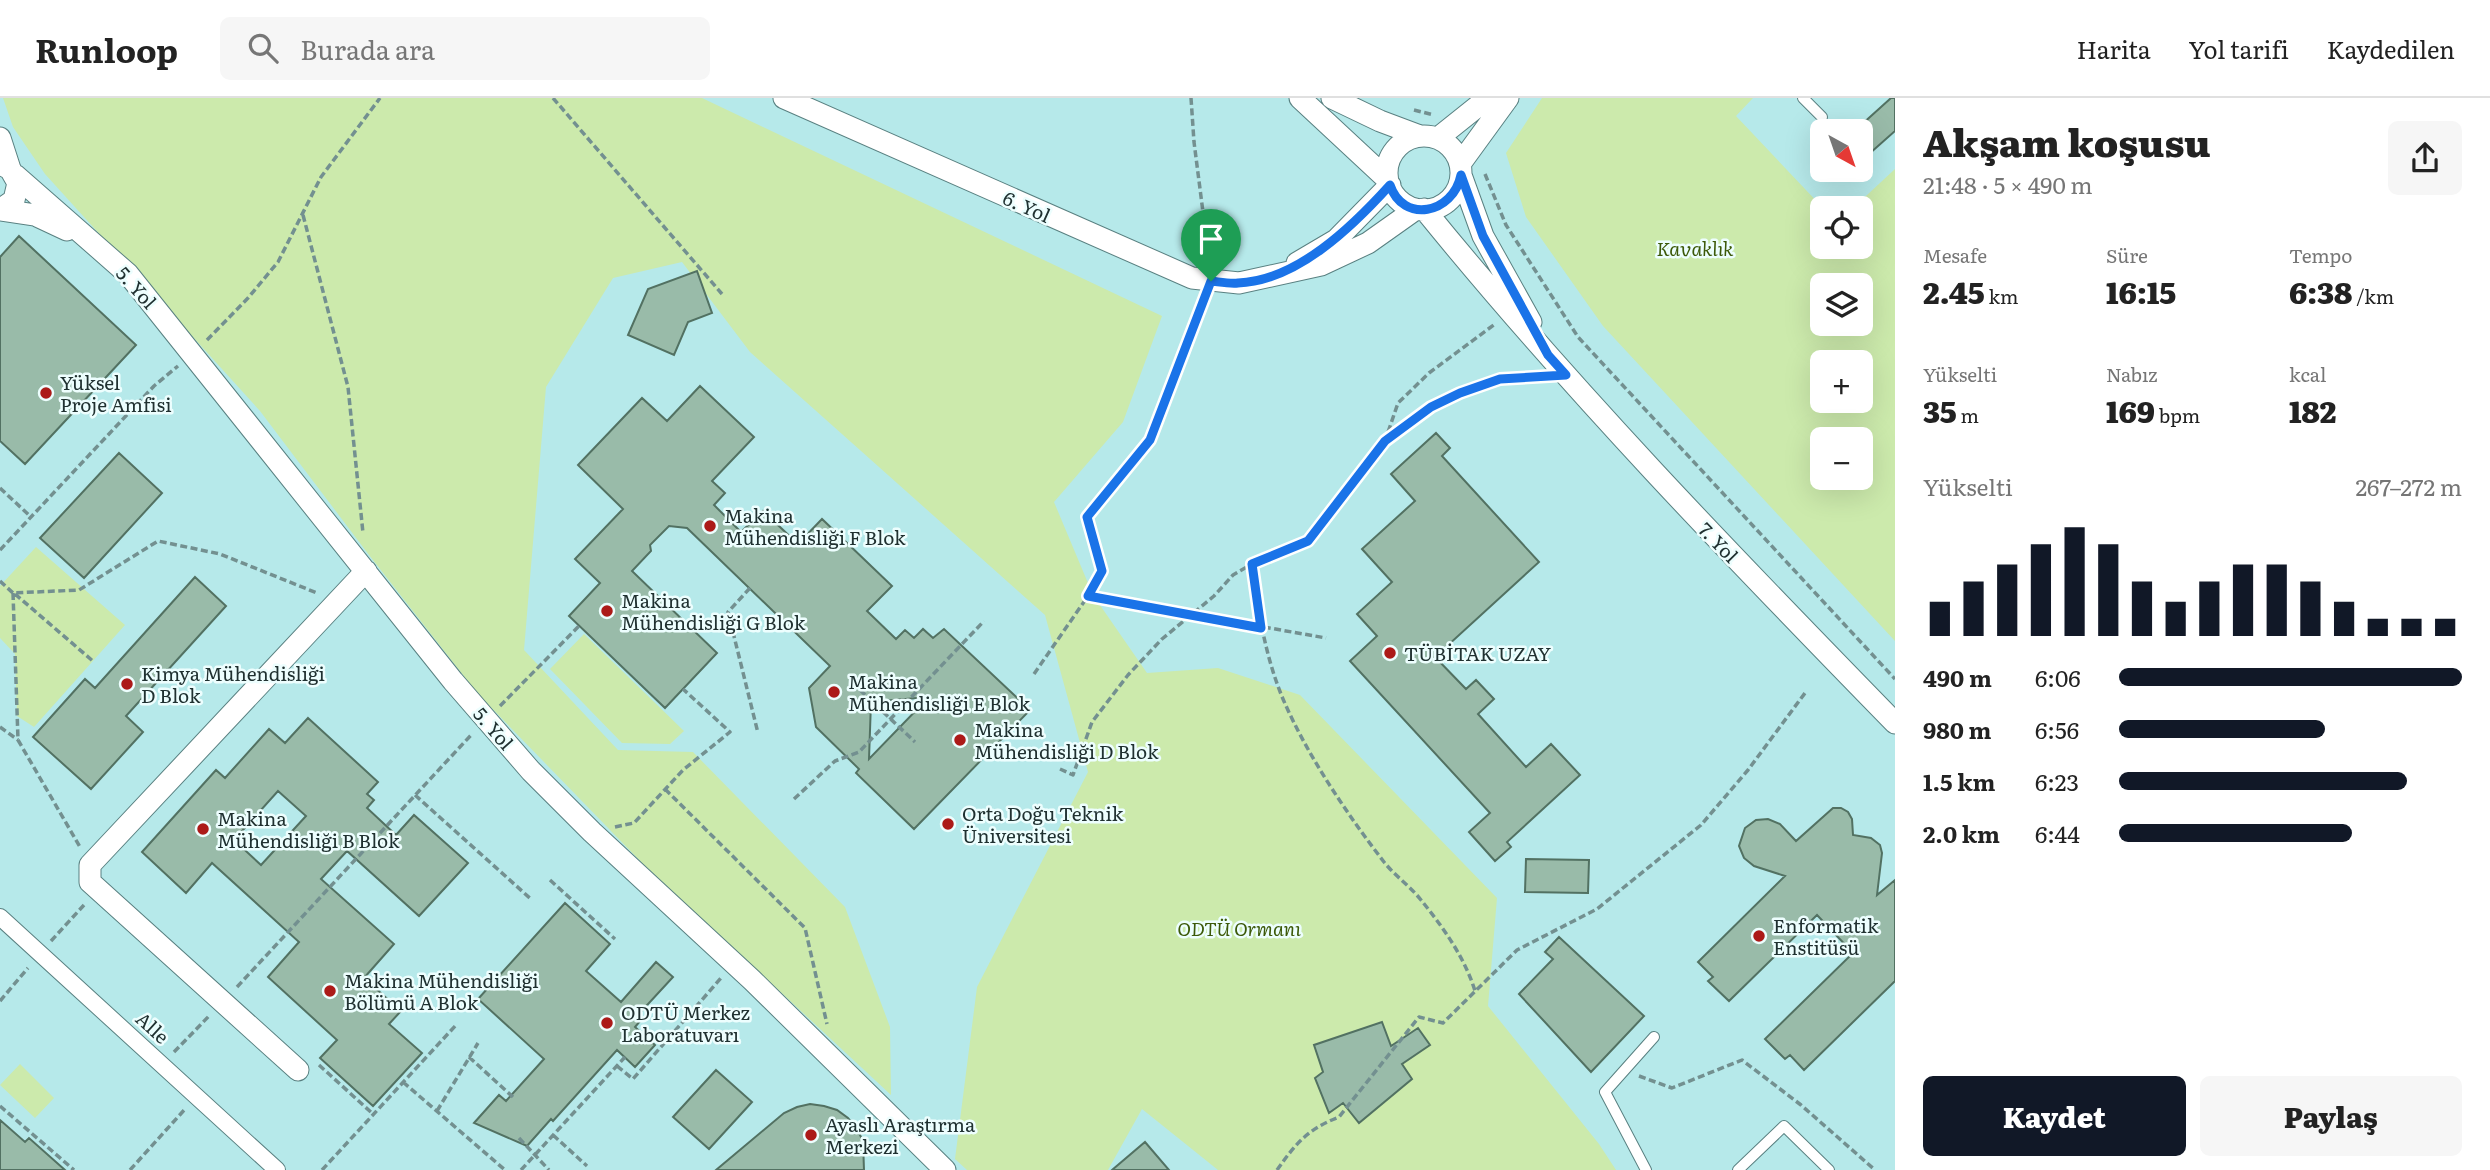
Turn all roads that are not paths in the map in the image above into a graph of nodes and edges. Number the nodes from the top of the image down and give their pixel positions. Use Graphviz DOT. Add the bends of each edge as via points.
graph roads {
  1 [pos="784,98"];
  2 [pos="1300,98"];
  3 [pos="1332,98"];
  4 [pos="1488,98"];
  5 [pos="1508,98"];
  6 [pos="1803,98"];
  7 [pos="819,105"];
  8 [pos="1822,117"];
  9 [pos="1437,133"];
  10 [pos="0,138"];
  11 [pos="8,169"];
  12 [pos="1461,169"];
  13 [pos="1389,182"];
  14 [pos="1420,209"];
  15 [pos="0,210"];
  16 [pos="91,241"];
  17 [pos="1277,275"];
  18 [pos="1548,355"];
  19 [pos="366,571"];
  20 [pos="1895,723"];
  21 [pos="0,918"];
  22 [pos="1654,1037"];
  23 [pos="298,1070"];
  24 [pos="277,1170"];
  25 [pos="945,1170"];
  26 [pos="1646,1170"];
  27 [pos="1738,1170"];
  28 [pos="1829,1170"];
  1 -- 7 [label="street, 6. Yol"];
  2 -- 13 [label="street, 7. Yol"];
  3 -- 9 [label="street, 7. Yol" via="1380,121"];
  4 -- 9 [label="street"];
  5 -- 12 [label="street"];
  6 -- 8 [label="lane"];
  7 -- 17 [label="street, 6. Yol" via="1192,278 1239,283"];
  9 -- 12 [label="street, 7. Yol" via="1455,153"];
  9 -- 13 [label="street" via="1398,146 1388,167"];
  10 -- 11 [label="street"];
  11 -- 15 [label="street" via="18,183 18,192 9,206"];
  11 -- 16 [label="street, 5. Yol"];
  12 -- 14 [label="street" via="1452,197"];
  12 -- 18 [label="street, 7. Yol" via="1483,236"];
  13 -- 14 [label="street, 7. Yol" via="1399,200"];
  13 -- 17 [label="street, 6. Yol" via="1336,240"];
  14 -- 17 [label="street, 6. Yol" via="1368,243 1321,265"];
  14 -- 18 [label="street, 7. Yol"];
  15 -- 16 [label="street, 5. Yol" via="34,215"];
  16 -- 19 [label="street, 5. Yol" via="128,274"];
  18 -- 20 [label="street, 7. Yol" via="1689,511"];
  19 -- 23 [label="street" via="90,865 90,882"];
  19 -- 25 [label="street, 5. Yol" via="531,771"];
  21 -- 24 [label="street, Alle"];
  22 -- 26 [label="lane" via="1605,1092"];
  27 -- 28 [label="lane" via="1784,1126"];
}
